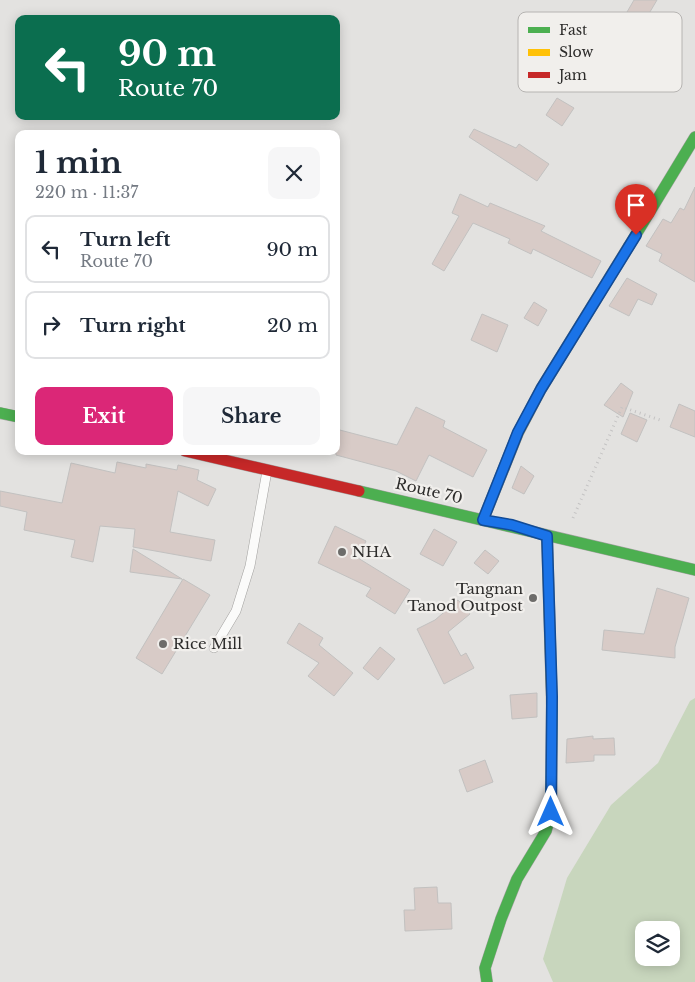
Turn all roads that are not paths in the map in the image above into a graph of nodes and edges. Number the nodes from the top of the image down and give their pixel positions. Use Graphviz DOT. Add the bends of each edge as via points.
graph roads {
  1 [pos="695,137"];
  2 [pos="0,413"];
  3 [pos="15,416"];
  4 [pos="204,455"];
  5 [pos="267,468"];
  6 [pos="483,520"];
  7 [pos="547,536"];
  8 [pos="695,570"];
  9 [pos="214,648"];
  10 [pos="487,982"];
  1 -- 6 [label="main road" via="541,389 518,432"];
  2 -- 3 [label="main road"];
  4 -- 5 [label="main road, Route 70"];
  5 -- 6 [label="main road, Route 70"];
  5 -- 9 [label="lane" via="250,566 236,611"];
  6 -- 7 [label="main road, Route 70"];
  7 -- 8 [label="main road, Route 70"];
  7 -- 10 [label="main road" via="552,697 551,812 546,831 517,879 485,968"];
}
